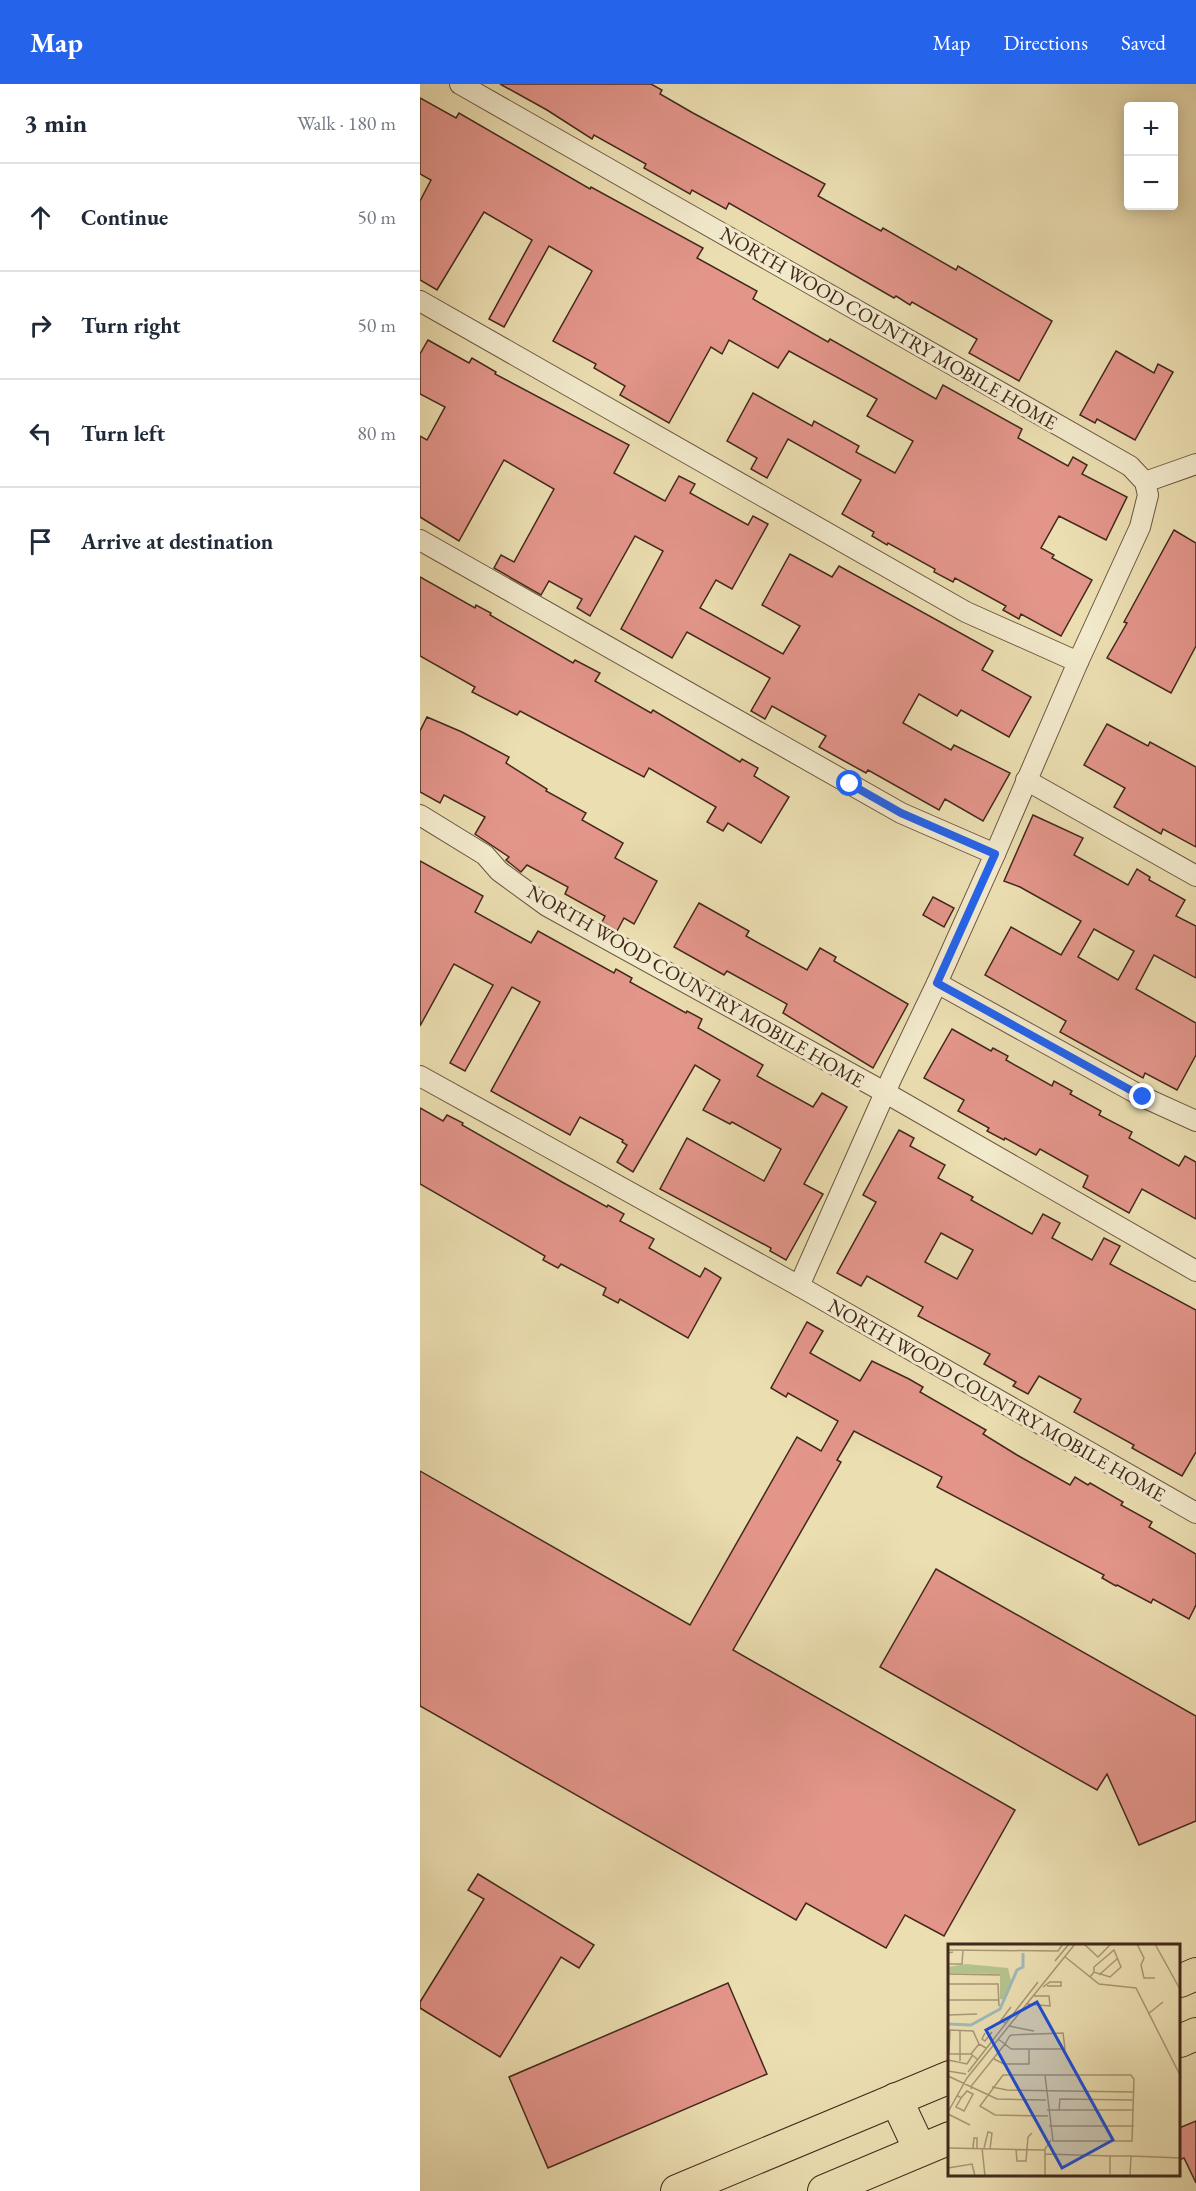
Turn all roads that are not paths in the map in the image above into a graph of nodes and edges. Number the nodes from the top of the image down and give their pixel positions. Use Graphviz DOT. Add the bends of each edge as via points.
graph roads {
  1 [pos="460,84"];
  2 [pos="420,302"];
  3 [pos="1196,464"];
  4 [pos="1145,482"];
  5 [pos="420,540"];
  6 [pos="1078,662"];
  7 [pos="1026,780"];
  8 [pos="420,815"];
  9 [pos="995,854"];
  10 [pos="1196,876"];
  11 [pos="937,983"];
  12 [pos="420,1076"];
  13 [pos="886,1093"];
  14 [pos="1196,1121"];
  15 [pos="1196,1271"];
  16 [pos="799,1286"];
  17 [pos="1196,1513"];
  18 [pos="1196,1974"];
  19 [pos="1181,1980"];
  20 [pos="1196,2034"];
  21 [pos="1181,2040"];
  22 [pos="948,2078"];
  23 [pos="896,2099"];
  24 [pos="948,2139"];
  25 [pos="920,2150"];
  26 [pos="677,2191"];
  27 [pos="824,2191"];
  1 -- 4 [label="street, NORTH WOOD COUNTRY MOBILE HOME" via="1130,466"];
  2 -- 6 [label="street" via="966,612"];
  3 -- 4 [label="street"];
  4 -- 6 [label="street, NORTH WOOD COUNTRY MOBILE HOME" via="1148,495 1140,527"];
  5 -- 9 [label="street" via="901,813"];
  6 -- 7 [label="street, NORTH WOOD COUNTRY MOBILE HOME"];
  7 -- 9 [label="street, NORTH WOOD COUNTRY MOBILE HOME"];
  7 -- 10 [label="street"];
  8 -- 13 [label="street, NORTH WOOD COUNTRY MOBILE HOME" via="485,855 547,906"];
  9 -- 11 [label="street, NORTH WOOD COUNTRY MOBILE HOME"];
  11 -- 13 [label="street, NORTH WOOD COUNTRY MOBILE HOME"];
  11 -- 14 [label="street" via="1143,1097"];
  12 -- 16 [label="street, NORTH WOOD COUNTRY MOBILE HOME"];
  13 -- 15 [label="street, NORTH WOOD COUNTRY MOBILE HOME"];
  13 -- 16 [label="street, NORTH WOOD COUNTRY MOBILE HOME"];
  16 -- 17 [label="street, NORTH WOOD COUNTRY MOBILE HOME"];
  18 -- 19 [label="main road"];
  20 -- 21 [label="main road"];
  22 -- 23 [label="main road"];
  23 -- 25 [label="main road"];
  23 -- 26 [label="main road"];
  24 -- 25 [label="main road"];
  25 -- 27 [label="main road"];
}
